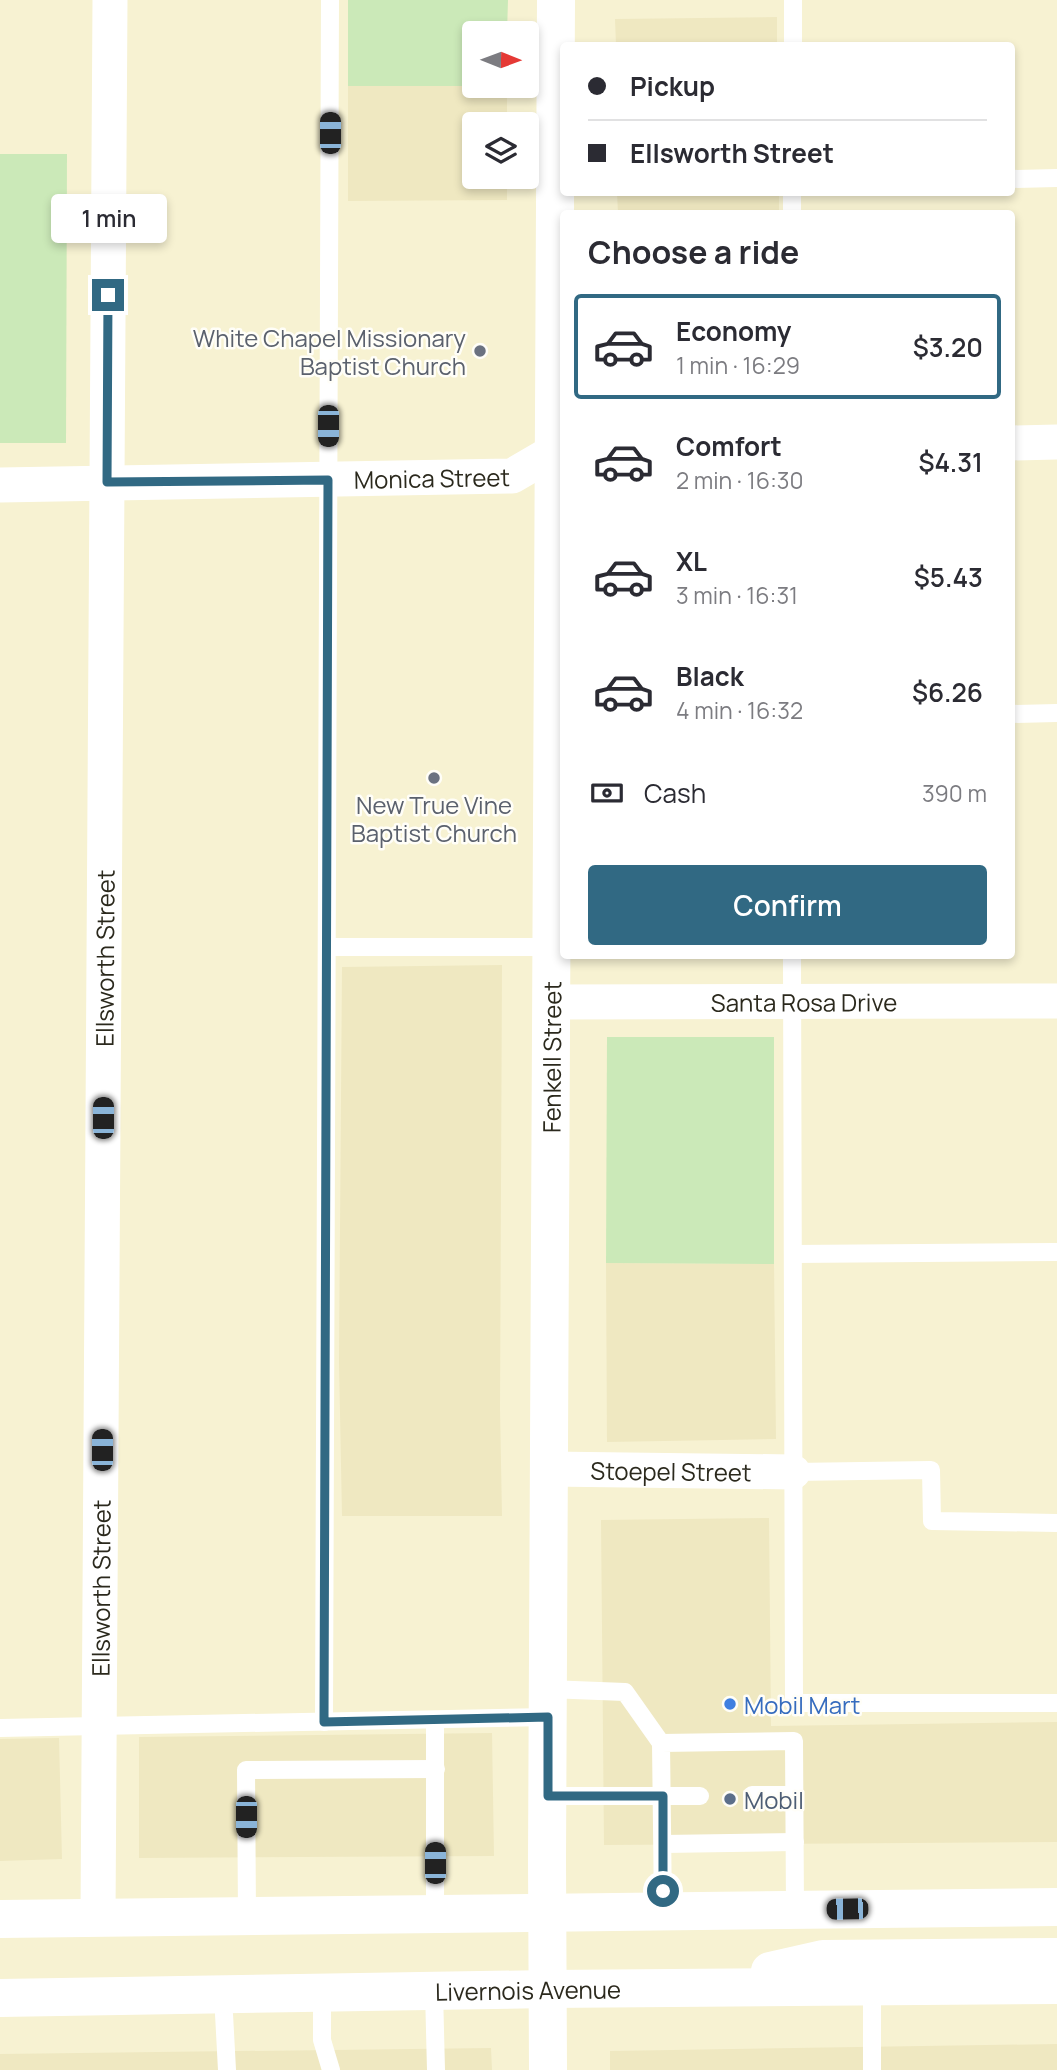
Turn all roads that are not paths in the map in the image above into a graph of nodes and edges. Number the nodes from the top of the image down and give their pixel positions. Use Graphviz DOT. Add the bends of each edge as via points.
graph roads {
  1 [pos="110,0"];
  2 [pos="330,0"];
  3 [pos="556,0"];
  4 [pos="793,0"];
  5 [pos="793,42"];
  6 [pos="1057,178"];
  7 [pos="1015,179"];
  8 [pos="1057,442"];
  9 [pos="1015,443"];
  10 [pos="559,450"];
  11 [pos="328,480"];
  12 [pos="107,482"];
  13 [pos="0,485"];
  14 [pos="1057,713"];
  15 [pos="1015,714"];
  16 [pos="327,947"];
  17 [pos="552,947"];
  18 [pos="792,959"];
  19 [pos="1057,1001"];
  20 [pos="552,1002"];
  21 [pos="792,1002"];
  22 [pos="1057,1252"];
  23 [pos="793,1254"];
  24 [pos="549,1469"];
  25 [pos="793,1472"];
  26 [pos="1057,1523"];
  27 [pos="548,1703"];
  28 [pos="1057,1703"];
  29 [pos="435,1720"];
  30 [pos="324,1722"];
  31 [pos="100,1727"];
  32 [pos="0,1728"];
  33 [pos="661,1742"];
  34 [pos="436,1769"];
  35 [pos="794,1795"];
  36 [pos="548,1796"];
  37 [pos="663,1796"];
  38 [pos="700,1796"];
  39 [pos="752,1796"];
  40 [pos="795,1842"];
  41 [pos="663,1844"];
  42 [pos="1057,1907"];
  43 [pos="795,1909"];
  44 [pos="663,1911"];
  45 [pos="549,1912"];
  46 [pos="435,1913"];
  47 [pos="247,1916"];
  48 [pos="87,1917"];
  49 [pos="0,1919"];
  50 [pos="0,1936"];
  51 [pos="1057,1958"];
  52 [pos="1057,1985"];
  53 [pos="872,1987"];
  54 [pos="689,1988"];
  55 [pos="548,1989"];
  56 [pos="434,1992"];
  57 [pos="322,1994"];
  58 [pos="223,1995"];
  59 [pos="0,1998"];
  60 [pos="227,2070"];
  61 [pos="331,2070"];
  62 [pos="436,2070"];
  63 [pos="548,2070"];
  64 [pos="872,2070"];
  1 -- 12 [label="street, Ellsworth Street"];
  2 -- 11 [label="lane"];
  3 -- 10 [label="main road, Fenkell Street"];
  4 -- 5 [label="lane"];
  6 -- 7 [label="lane"];
  8 -- 9 [label="street"];
  10 -- 11 [label="street, Monica Street" via="512,476"];
  10 -- 17 [label="main road, Fenkell Street"];
  11 -- 12 [label="street, Monica Street"];
  11 -- 16 [label="lane"];
  12 -- 13 [label="street, Monica Street"];
  12 -- 31 [label="street, Ellsworth Street"];
  14 -- 15 [label="lane"];
  16 -- 17 [label="lane"];
  16 -- 30 [label="lane"];
  17 -- 20 [label="main road, Fenkell Street"];
  18 -- 21 [label="lane"];
  19 -- 21 [label="street, Santa Rosa Drive"];
  20 -- 21 [label="street, Santa Rosa Drive"];
  20 -- 24 [label="main road, Fenkell Street"];
  21 -- 23 [label="lane"];
  22 -- 23 [label="lane"];
  23 -- 25 [label="lane"];
  24 -- 25 [label="street, Stoepel Street"];
  24 -- 27 [label="main road, Fenkell Street"];
  25 -- 26 [label="lane" via="931,1470 932,1521"];
  25 -- 28 [label="lane" via="794,1703"];
  27 -- 29 [label="lane"];
  27 -- 33 [label="lane" via="625,1692"];
  27 -- 36 [label="main road, Fenkell Street"];
  29 -- 30 [label="lane"];
  29 -- 34 [label="lane"];
  30 -- 31 [label="lane"];
  31 -- 32 [label="lane"];
  31 -- 48 [label="street, Ellsworth Street"];
  33 -- 35 [label="lane" via="794,1741"];
  33 -- 37 [label="lane"];
  34 -- 46 [label="lane"];
  34 -- 47 [label="lane" via="246,1770"];
  35 -- 39 [label="lane"];
  35 -- 40 [label="lane"];
  36 -- 37 [label="lane"];
  36 -- 45 [label="main road, Fenkell Street"];
  37 -- 38 [label="lane"];
  37 -- 41 [label="lane"];
  40 -- 41 [label="lane"];
  40 -- 43 [label="lane"];
  41 -- 44 [label="lane"];
  42 -- 43 [label="main road"];
  43 -- 44 [label="main road"];
  44 -- 45 [label="main road"];
  45 -- 46 [label="main road"];
  45 -- 55 [label="main road, Fenkell Street"];
  46 -- 47 [label="main road"];
  47 -- 48 [label="main road"];
  48 -- 49 [label="main road"];
  48 -- 50 [label="main road"];
  51 -- 54 [label="main road" via="823,1959"];
  52 -- 53 [label="main road, Livernois Avenue"];
  53 -- 54 [label="main road, Livernois Avenue"];
  53 -- 64 [label="lane"];
  54 -- 55 [label="main road, Livernois Avenue"];
  55 -- 56 [label="main road, Livernois Avenue"];
  55 -- 63 [label="main road, Fenkell Street"];
  56 -- 57 [label="main road, Livernois Avenue"];
  56 -- 62 [label="lane"];
  57 -- 58 [label="main road, Livernois Avenue"];
  57 -- 61 [label="lane" via="322,2040"];
  58 -- 59 [label="main road, Livernois Avenue"];
  58 -- 60 [label="lane"];
}
